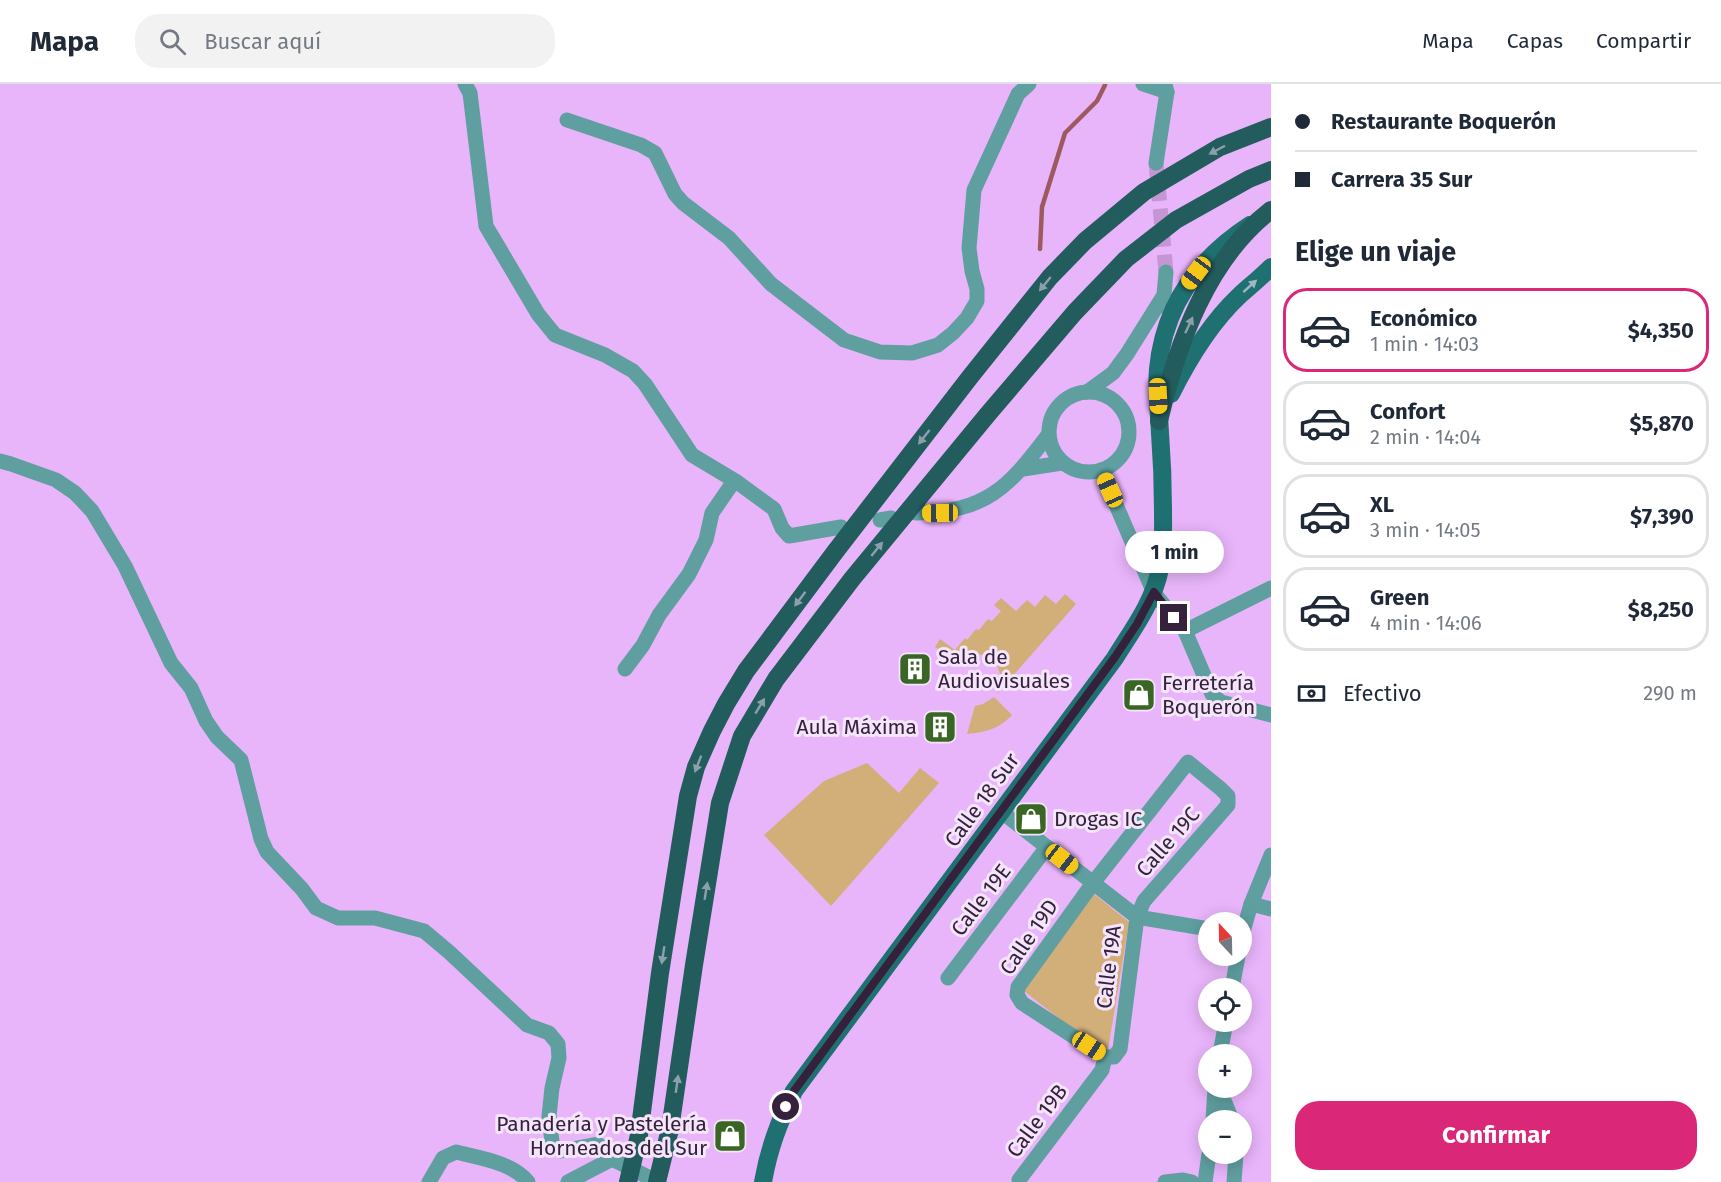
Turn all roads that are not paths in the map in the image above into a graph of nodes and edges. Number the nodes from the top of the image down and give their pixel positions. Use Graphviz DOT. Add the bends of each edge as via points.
graph roads {
  1 [pos="465,84"];
  2 [pos="1029,84"];
  3 [pos="1143,84"];
  4 [pos="1166,88"];
  5 [pos="567,120"];
  6 [pos="1271,127"];
  7 [pos="1156,164"];
  8 [pos="1271,170"];
  9 [pos="1271,210"];
  10 [pos="1263,218"];
  11 [pos="1271,267"];
  12 [pos="1166,272"];
  13 [pos="1164,296"];
  14 [pos="1162,345"];
  15 [pos="1113,373"];
  16 [pos="1087,392"];
  17 [pos="1118,405"];
  18 [pos="1159,421"];
  19 [pos="1048,435"];
  20 [pos="0,461"];
  21 [pos="1062,463"];
  22 [pos="1023,469"];
  23 [pos="715,470"];
  24 [pos="1101,470"];
  25 [pos="734,481"];
  26 [pos="717,504"];
  27 [pos="916,513"];
  28 [pos="841,527"];
  29 [pos="1271,588"];
  30 [pos="1154,592"];
  31 [pos="1185,631"];
  32 [pos="625,669"];
  33 [pos="1271,715"];
  34 [pos="1228,796"];
  35 [pos="1002,812"];
  36 [pos="1047,847"];
  37 [pos="1271,856"];
  38 [pos="1093,883"];
  39 [pos="1251,904"];
  40 [pos="1271,909"];
  41 [pos="1249,912"];
  42 [pos="1137,917"];
  43 [pos="1198,927"];
  44 [pos="948,978"];
  45 [pos="1110,1057"];
  46 [pos="612,1159"];
  47 [pos="1208,1164"];
  48 [pos="1235,1164"];
  49 [pos="1019,1180"];
  50 [pos="429,1182"];
  51 [pos="528,1182"];
  52 [pos="568,1182"];
  53 [pos="628,1182"];
  54 [pos="657,1182"];
  55 [pos="763,1182"];
  56 [pos="1165,1182"];
  57 [pos="1192,1182"];
  58 [pos="1205,1182"];
  59 [pos="1234,1182"];
  1 -- 23 [label="street" via="470,93 486,226 538,314 555,335 633,371 692,455"];
  2 -- 5 [label="street" via="1018,94 974,190 969,248 977,301 953,333 938,345 912,353 880,352 844,340 771,284 729,238 683,203 655,153"];
  3 -- 4 [label="street"];
  4 -- 7 [label="street"];
  6 -- 53 [label="highway, one-way" via="1220,147 1144,192 1085,241 970,377 746,670 696,767 688,796 639,1135"];
  54 -- 8 [label="highway, one-way" via="670,1129 720,803 742,736 776,679 852,579 988,414 1126,259 1176,220"];
  9 -- 10 [label="highway"];
  10 -- 14 [label="main road, Calle 18 Sur" via="1229,238 1192,277 1171,314"];
  18 -- 10 [label="highway, one-way" via="1184,335 1203,294 1227,256"];
  18 -- 11 [label="main road, one-way" via="1185,366 1209,330 1238,296"];
  12 -- 13 [label="street"];
  13 -- 14 [label="street"];
  13 -- 15 [label="street"];
  14 -- 18 [label="main road, Calle 18 Sur" via="1158,370"];
  15 -- 16 [label="street"];
  15 -- 17 [label="street"];
  16 -- 17 [label="street" via="1104,395"];
  16 -- 19 [label="street" via="1075,394 1055,410"];
  17 -- 24 [label="street" via="1128,422 1128,442 1118,459"];
  18 -- 30 [label="main road, Calle 18 Sur" via="1163,540"];
  19 -- 21 [label="street"];
  19 -- 22 [label="street"];
  20 -- 46 [label="street" via="56,480 92,511 125,566 171,663 191,688 217,737 241,760 267,852 316,908 338,918 375,918 424,931 527,1025 549,1033 558,1044 559,1058 549,1116 555,1148 561,1151 598,1144"];
  21 -- 22 [label="street"];
  21 -- 24 [label="street" via="1074,470"];
  22 -- 27 [label="street" via="986,499 940,513"];
  23 -- 25 [label="street"];
  23 -- 26 [label="street"];
  24 -- 30 [label="street"];
  25 -- 26 [label="street"];
  25 -- 28 [label="street" via="774,509 789,536"];
  26 -- 32 [label="street" via="706,540 689,574"];
  29 -- 31 [label="street"];
  30 -- 31 [label="street"];
  30 -- 35 [label="main road, Calle 18 Sur" via="1115,657"];
  31 -- 33 [label="street" via="1212,694 1221,702"];
  34 -- 38 [label="street, Calle 19D" via="1188,762"];
  34 -- 42 [label="street, Calle 19C" via="1228,805 1144,901"];
  35 -- 36 [label="street"];
  35 -- 55 [label="main road, Calle 18 Sur" via="794,1091 778,1123"];
  36 -- 38 [label="street"];
  36 -- 44 [label="street, Calle 19E"];
  37 -- 39 [label="street"];
  38 -- 42 [label="street"];
  38 -- 45 [label="street, Calle 19D" via="1018,987 1017,995 1022,1003"];
  39 -- 40 [label="street"];
  39 -- 41 [label="street"];
  42 -- 43 [label="street"];
  42 -- 45 [label="street, Calle 19A" via="1120,1049"];
  45 -- 49 [label="street, Calle 19B"];
  46 -- 52 [label="street"];
  46 -- 54 [label="street"];
  47 -- 58 [label="street"];
  48 -- 59 [label="street"];
  50 -- 51 [label="street" via="443,1158 456,1152 507,1166"];
  56 -- 57 [label="street"];
}
